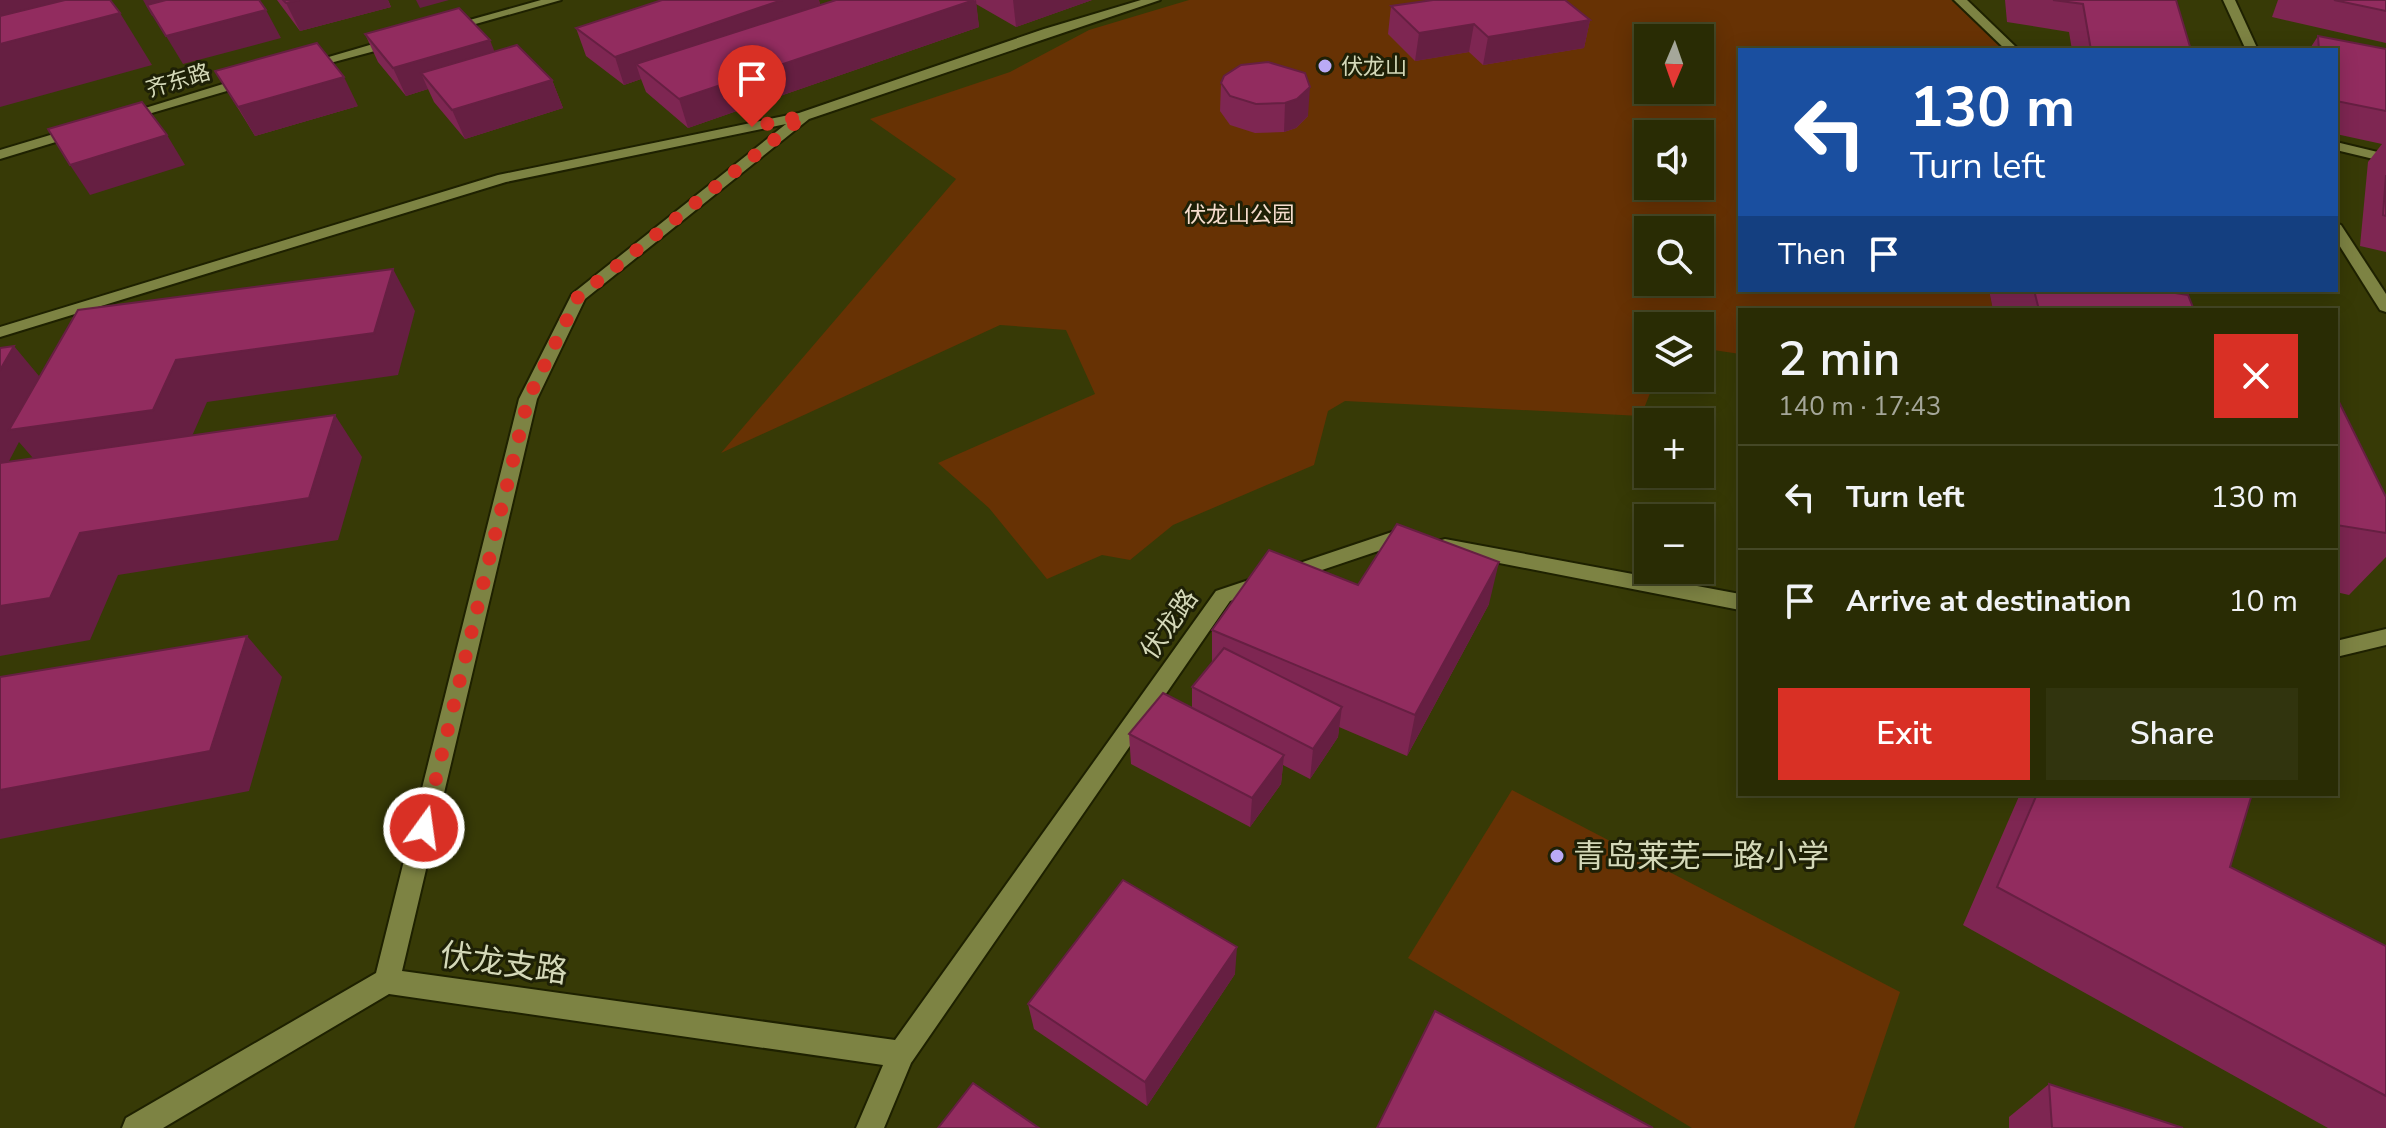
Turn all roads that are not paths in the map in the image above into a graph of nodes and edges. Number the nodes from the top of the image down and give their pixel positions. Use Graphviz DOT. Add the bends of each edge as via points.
graph roads {
  1 [pos="555,0"];
  2 [pos="1154,0"];
  3 [pos="1960,0"];
  4 [pos="2229,0"];
  5 [pos="438,31"];
  6 [pos="408,38"];
  7 [pos="2011,48"];
  8 [pos="2251,48"];
  9 [pos="289,69"];
  10 [pos="260,77"];
  11 [pos="804,116"];
  12 [pos="115,120"];
  13 [pos="86,128"];
  14 [pos="2338,146"];
  15 [pos="0,155"];
  16 [pos="2386,158"];
  17 [pos="2341,242"];
  18 [pos="2386,307"];
  19 [pos="0,332"];
  20 [pos="1738,602"];
  21 [pos="2386,637"];
  22 [pos="2338,649"];
  23 [pos="387,981"];
  24 [pos="901,1054"];
  25 [pos="136,1128"];
  26 [pos="870,1128"];
  1 -- 5 [label="street"];
  2 -- 11 [label="street"];
  3 -- 7 [label="street"];
  4 -- 8 [label="street"];
  6 -- 9 [label="street"];
  10 -- 12 [label="street, 齐东路"];
  11 -- 19 [label="street" via="503,178"];
  11 -- 23 [label="street" via="578,297 528,399"];
  13 -- 15 [label="street"];
  14 -- 16 [label="street"];
  17 -- 18 [label="street"];
  20 -- 24 [label="street, 伏龙路" via="1398,537 1223,596"];
  21 -- 22 [label="street"];
  23 -- 24 [label="street, 伏龙支路"];
  23 -- 25 [label="street"];
  24 -- 26 [label="street, 伏龙路"];
}
